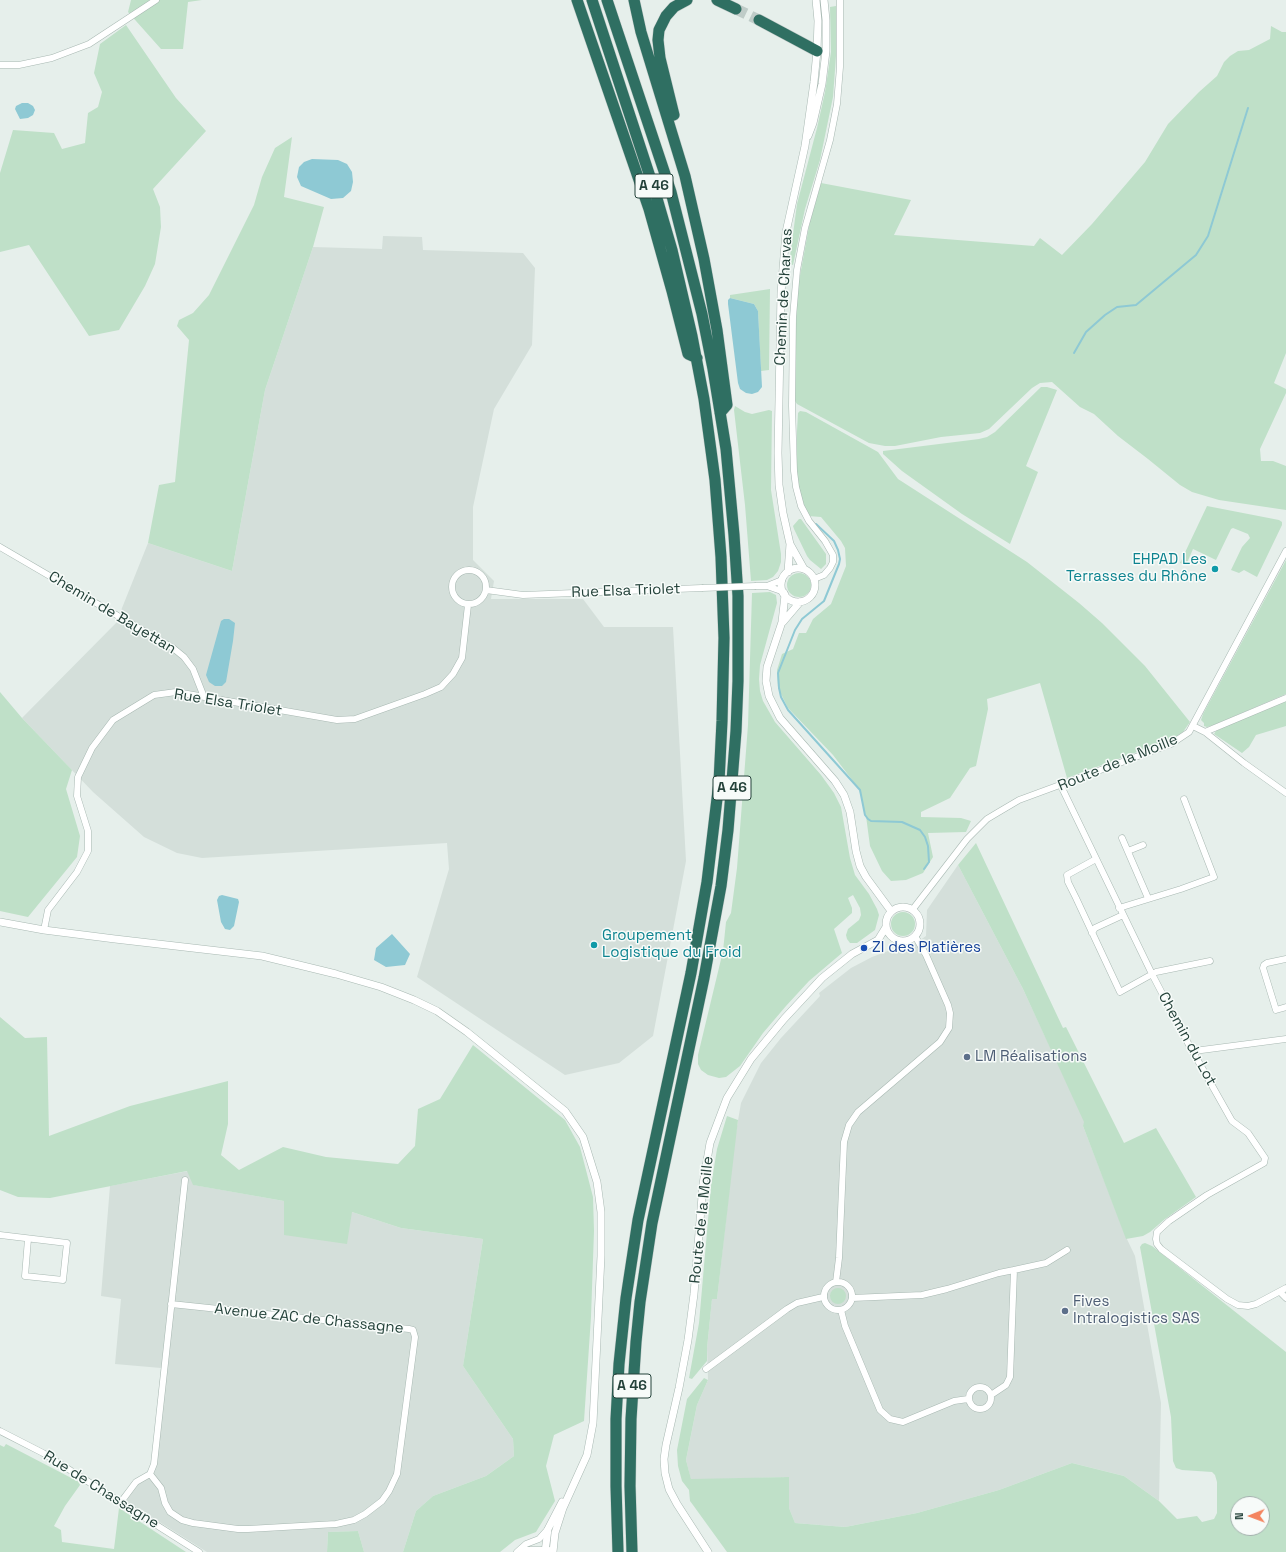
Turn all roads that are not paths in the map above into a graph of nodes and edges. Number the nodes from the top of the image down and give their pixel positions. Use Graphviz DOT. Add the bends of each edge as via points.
graph roads {
  1 [pos="156,0"];
  2 [pos="577,0"];
  3 [pos="592,0"];
  4 [pos="607,0"];
  5 [pos="634,0"];
  6 [pos="687,0"];
  7 [pos="717,0"];
  8 [pos="816,0"];
  9 [pos="824,0"];
  10 [pos="840,0"];
  11 [pos="736,8"];
  12 [pos="759,20"];
  13 [pos="817,51"];
  14 [pos="0,65"];
  15 [pos="804,146"];
  16 [pos="685,176"];
  17 [pos="697,358"];
  18 [pos="720,414"];
  19 [pos="790,544"];
  20 [pos="0,547"];
  21 [pos="1286,551"];
  22 [pos="804,569"];
  23 [pos="788,572"];
  24 [pos="814,579"];
  25 [pos="782,580"];
  26 [pos="767,586"];
  27 [pos="486,590"];
  28 [pos="784,594"];
  29 [pos="800,602"];
  30 [pos="468,605"];
  31 [pos="782,622"];
  32 [pos="204,697"];
  33 [pos="1286,698"];
  34 [pos="1193,726"];
  35 [pos="1205,732"];
  36 [pos="1061,786"];
  37 [pos="1286,793"];
  38 [pos="1184,799"];
  39 [pos="1122,838"];
  40 [pos="1143,845"];
  41 [pos="1128,852"];
  42 [pos="1096,859"];
  43 [pos="1148,898"];
  44 [pos="1119,908"];
  45 [pos="913,910"];
  46 [pos="891,911"];
  47 [pos="1123,915"];
  48 [pos="0,922"];
  49 [pos="886,927"];
  50 [pos="44,930"];
  51 [pos="1092,933"];
  52 [pos="915,936"];
  53 [pos="878,940"];
  54 [pos="898,940"];
  55 [pos="1286,959"];
  56 [pos="1210,961"];
  57 [pos="1152,974"];
  58 [pos="1286,1007"];
  59 [pos="1286,1039"];
  60 [pos="1194,1051"];
  61 [pos="185,1180"];
  62 [pos="0,1234"];
  63 [pos="28,1239"];
  64 [pos="1067,1250"];
  65 [pos="1014,1270"];
  66 [pos="836,1282"];
  67 [pos="1283,1290"];
  68 [pos="824,1297"];
  69 [pos="852,1298"];
  70 [pos="1286,1298"];
  71 [pos="171,1304"];
  72 [pos="841,1310"];
  73 [pos="706,1369"];
  74 [pos="991,1395"];
  75 [pos="968,1399"];
  76 [pos="0,1431"];
  77 [pos="150,1474"];
  78 [pos="576,1480"];
  79 [pos="121,1502"];
  80 [pos="547,1548"];
  81 [pos="199,1552"];
  82 [pos="517,1552"];
  83 [pos="520,1552"];
  84 [pos="618,1552"];
  85 [pos="632,1552"];
  86 [pos="708,1552"];
  1 -- 14 [label="street" via="89,44 52,58 19,65"];
  2 -- 17 [label="highway" via="649,209 688,354"];
  3 -- 17 [label="highway, A 46" via="656,195"];
  4 -- 18 [label="highway, A 46" via="682,233 706,329"];
  5 -- 16 [label="highway" via="641,32"];
  6 -- 16 [label="highway" via="674,7 663,20 658,45 686,167"];
  7 -- 11 [label="highway"];
  8 -- 13 [label="street, Chemin de Charvas"];
  9 -- 15 [label="street" via="826,51 822,84 813,123"];
  10 -- 24 [label="street" via="837,104 830,140 805,228 792,317 792,406 796,487 800,506 808,521 833,554 830,568 824,575"];
  12 -- 13 [label="highway"];
  13 -- 15 [label="street, Chemin de Charvas"];
  15 -- 19 [label="street, Chemin de Charvas" via="786,232 781,287 778,470"];
  16 -- 18 [label="highway" via="717,330 727,405"];
  17 -- 84 [label="highway, A 46" via="711,446 721,557 724,645 720,761 713,839 701,920 645,1185 626,1298 616,1419"];
  18 -- 85 [label="highway, A 46" via="731,497 738,596 738,688 732,787 714,927 655,1209 641,1295 630,1419"];
  19 -- 22 [label="street, Chemin de Charvas"];
  19 -- 23 [label="street, Chemin de Charvas"];
  20 -- 32 [label="street, Chemin de Bayettan" via="172,648 184,657 193,669"];
  21 -- 34 [label="street, Route de la Moille"];
  22 -- 23 [label="street" via="797,568"];
  22 -- 24 [label="street"];
  23 -- 25 [label="street"];
  24 -- 29 [label="street" via="814,591 806,600"];
  25 -- 26 [label="street, Rue Elsa Triolet"];
  25 -- 28 [label="street"];
  26 -- 27 [label="street, Rue Elsa Triolet, bridge" via="523,595"];
  26 -- 28 [label="street, Rue Elsa Triolet"];
  27 -- 30 [label="street" via="480,601"];
  27 -- 30 [label="street" via="486,584 480,574 468,570 460,572 451,586 452,594 462,604"];
  28 -- 29 [label="street"];
  28 -- 31 [label="street"];
  29 -- 31 [label="street"];
  30 -- 32 [label="street, Rue Elsa Triolet" via="462,658 453,674 441,687 355,719 337,720"];
  31 -- 46 [label="street" via="767,667 771,703 780,718 835,781 844,795 850,812 860,866"];
  32 -- 50 [label="street, Rue Elsa Triolet" via="176,692 154,695 113,720 92,748 78,777 77,796 88,831 88,851 77,872 48,910"];
  33 -- 35 [label="street"];
  34 -- 35 [label="street"];
  34 -- 36 [label="street, Route de la Moille" via="1184,736 1171,744"];
  35 -- 37 [label="street"];
  36 -- 42 [label="street, Chemin du Lot"];
  36 -- 45 [label="street, Route de la Moille" via="1020,800 987,819 967,839"];
  38 -- 43 [label="street" via="1214,877"];
  39 -- 41 [label="street"];
  40 -- 41 [label="street"];
  41 -- 43 [label="street"];
  42 -- 44 [label="street, Chemin du Lot"];
  42 -- 51 [label="street" via="1067,875"];
  43 -- 44 [label="street"];
  44 -- 47 [label="street, Chemin du Lot"];
  45 -- 46 [label="street" via="902,906"];
  45 -- 52 [label="street" via="920,922"];
  46 -- 49 [label="street" via="886,918"];
  47 -- 51 [label="street" via="1095,928"];
  47 -- 57 [label="street, Chemin du Lot"];
  48 -- 50 [label="street"];
  49 -- 53 [label="street"];
  49 -- 54 [label="street" via="890,935"];
  50 -- 78 [label="street" via="262,956 381,987 438,1011 565,1111 583,1137 597,1182 601,1212 593,1423 587,1455"];
  51 -- 57 [label="street" via="1120,992"];
  52 -- 54 [label="street" via="904,941"];
  52 -- 66 [label="street" via="948,1005 949,1028 940,1042 858,1112 849,1125 844,1142"];
  53 -- 54 [label="street, Route de la Moille"];
  53 -- 86 [label="street, Route de la Moille" via="852,954 822,978 784,1018 751,1059 733,1088 710,1143 703,1184 688,1340 664,1459 665,1473 672,1494"];
  55 -- 58 [label="street" via="1267,963 1263,968 1276,1010"];
  56 -- 57 [label="street"];
  57 -- 60 [label="street, Chemin du Lot"];
  59 -- 60 [label="street"];
  60 -- 67 [label="street, Chemin du Lot" via="1232,1121 1248,1133 1265,1158 1264,1163 1207,1195 1169,1221 1157,1232 1157,1244 1232,1303 1243,1306 1256,1304"];
  61 -- 71 [label="street"];
  62 -- 63 [label="street"];
  63 -- 63 [label="street" via="67,1243 63,1280 24,1276"];
  64 -- 65 [label="street" via="1046,1263"];
  65 -- 69 [label="street" via="922,1295"];
  65 -- 74 [label="street" via="1010,1377 1006,1385"];
  66 -- 68 [label="street" via="828,1285"];
  66 -- 69 [label="street" via="842,1282 850,1288"];
  67 -- 70 [label="street"];
  68 -- 72 [label="street" via="829,1307"];
  68 -- 73 [label="street" via="797,1303 786,1309"];
  69 -- 72 [label="street" via="847,1307"];
  71 -- 77 [label="street" via="154,1464"];
  71 -- 77 [label="street, Avenue ZAC de Chassagne" via="409,1329 413,1330 415,1337 396,1474 382,1501 354,1520 336,1524 248,1529 193,1523 182,1520 170,1512 161,1488"];
  72 -- 75 [label="street" via="845,1326 880,1410 890,1418 904,1422 954,1401"];
  74 -- 75 [label="street" via="980,1387 970,1392"];
  74 -- 75 [label="street" via="990,1403 982,1410 974,1408"];
  76 -- 79 [label="street, Rue de Chassagne" via="43,1453"];
  77 -- 79 [label="street" via="136,1482"];
  78 -- 80 [label="street"];
  78 -- 80 [label="street" via="548,1529"];
  79 -- 81 [label="street, Rue de Chassagne"];
  80 -- 82 [label="street" via="526,1544"];
  80 -- 83 [label="street"];
}
